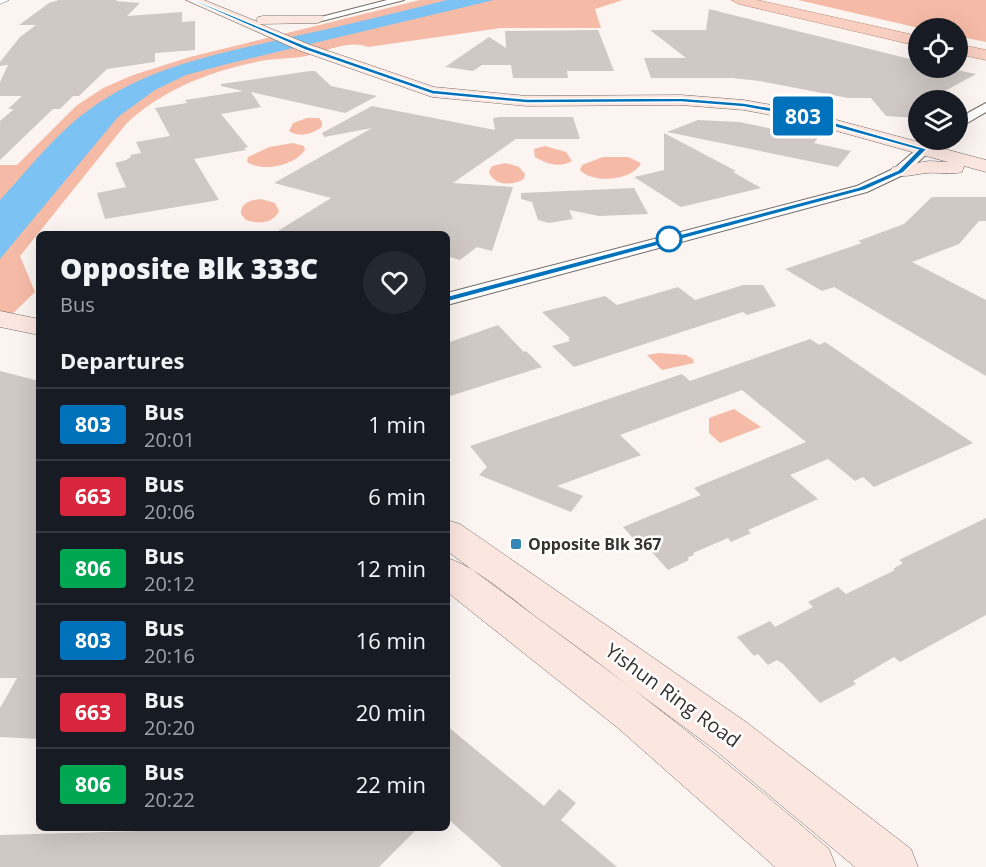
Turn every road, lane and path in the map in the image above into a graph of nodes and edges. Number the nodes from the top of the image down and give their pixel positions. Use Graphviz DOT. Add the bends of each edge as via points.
graph roads {
  1 [pos="193,0"];
  2 [pos="215,0"];
  3 [pos="399,0"];
  4 [pos="739,0"];
  5 [pos="768,0"];
  6 [pos="318,19"];
  7 [pos="263,20"];
  8 [pos="908,31"];
  9 [pos="290,34"];
  10 [pos="908,39"];
  11 [pos="968,43"];
  12 [pos="986,47"];
  13 [pos="968,52"];
  14 [pos="986,56"];
  15 [pos="986,107"];
  16 [pos="968,118"];
  17 [pos="908,138"];
  18 [pos="908,139"];
  19 [pos="923,150"];
  20 [pos="945,150"];
  21 [pos="952,150"];
  22 [pos="986,159"];
  23 [pos="986,166"];
  24 [pos="900,171"];
  25 [pos="986,172"];
  26 [pos="450,298"];
  27 [pos="0,307"];
  28 [pos="36,310"];
  29 [pos="0,319"];
  30 [pos="36,326"];
  31 [pos="450,534"];
  32 [pos="450,574"];
  33 [pos="811,867"];
  34 [pos="893,867"];
  1 -- 9 [label="main road"];
  2 -- 7 [label="main road"];
  3 -- 6 [label="street"];
  4 -- 10 [label="main road"];
  5 -- 8 [label="main road"];
  6 -- 7 [label="main road"];
  6 -- 9 [label="main road" via="299,25"];
  7 -- 9 [label="main road"];
  9 -- 17 [label="main road" via="445,88 504,96 680,94 744,99 807,111"];
  9 -- 18 [label="main road" via="307,48 432,92 527,101 681,100 744,105"];
  11 -- 12 [label="main road"];
  13 -- 14 [label="main road"];
  15 -- 16 [label="street"];
  19 -- 24 [label="street"];
  20 -- 23 [label="main road"];
  21 -- 22 [label="main road"];
  24 -- 25 [label="main road" via="951,167"];
  24 -- 26 [label="street" via="862,189"];
  27 -- 28 [label="main road"];
  29 -- 30 [label="main road"];
  31 -- 34 [label="main road, Yishun Ring Road" via="724,732 835,816"];
  32 -- 33 [label="main road, Yishun Ring Road" via="590,680 744,805"];
}
